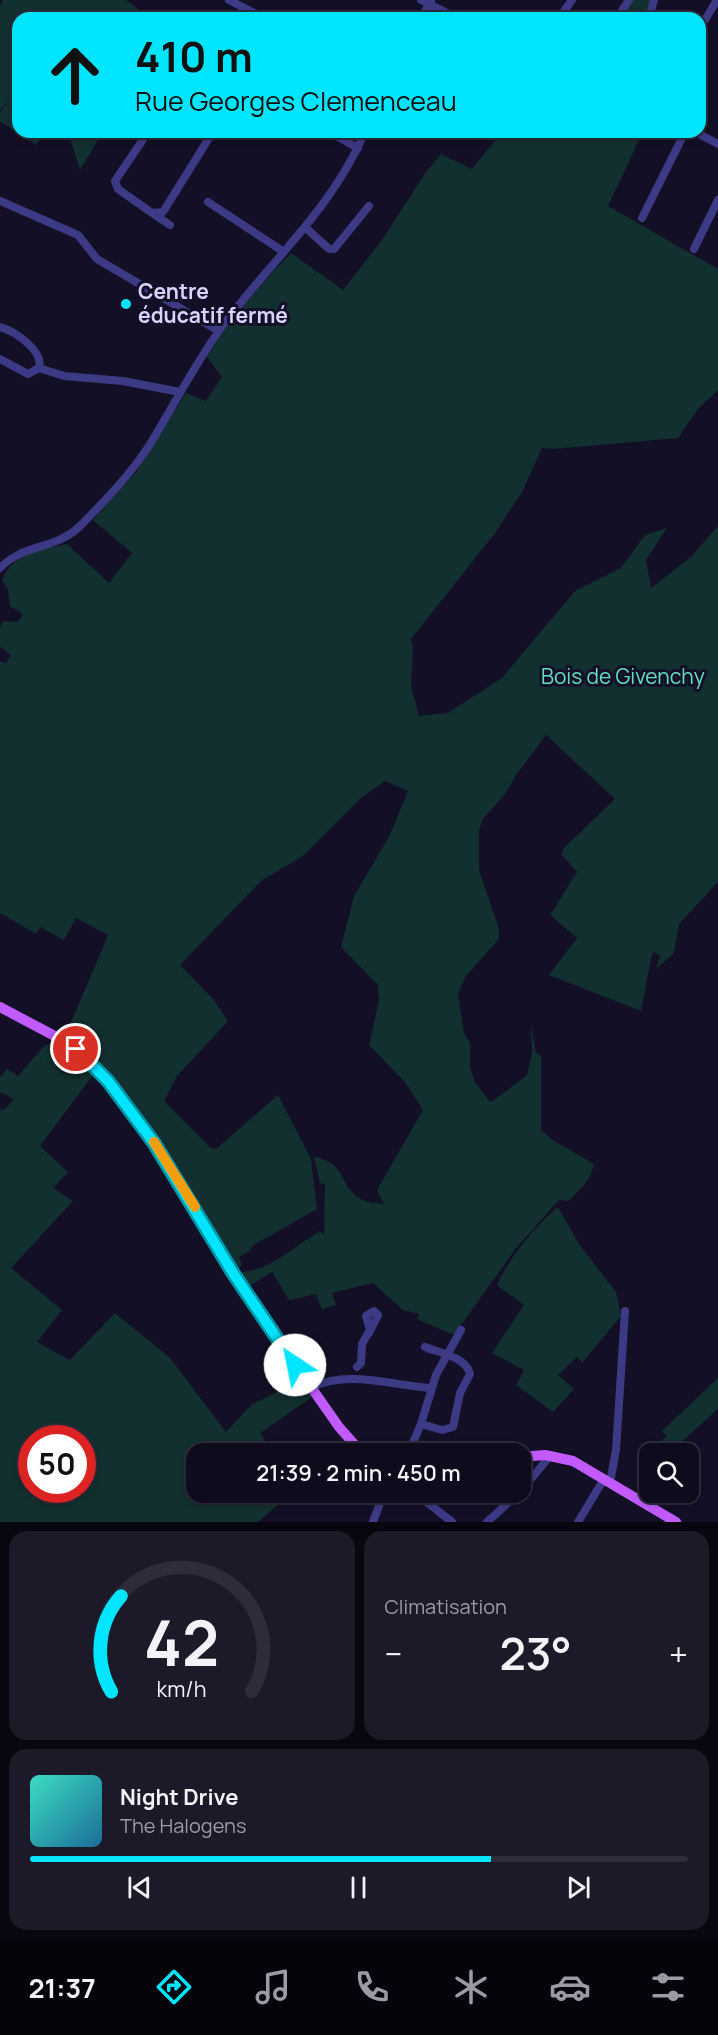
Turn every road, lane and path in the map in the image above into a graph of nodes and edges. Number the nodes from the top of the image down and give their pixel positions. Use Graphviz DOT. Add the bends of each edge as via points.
graph roads {
  1 [pos="229,0"];
  2 [pos="717,0"];
  3 [pos="427,1"];
  4 [pos="252,12"];
  5 [pos="446,12"];
  6 [pos="706,18"];
  7 [pos="144,138"];
  8 [pos="209,138"];
  9 [pos="340,138"];
  10 [pos="362,138"];
  11 [pos="682,138"];
  12 [pos="358,148"];
  13 [pos="718,200"];
  14 [pos="0,201"];
  15 [pos="208,202"];
  16 [pos="369,206"];
  17 [pos="152,213"];
  18 [pos="642,218"];
  19 [pos="170,225"];
  20 [pos="306,228"];
  21 [pos="694,249"];
  22 [pos="284,252"];
  23 [pos="0,327"];
  24 [pos="219,331"];
  25 [pos="1,363"];
  26 [pos="39,368"];
  27 [pos="180,392"];
  28 [pos="1,569"];
  29 [pos="0,1007"];
  30 [pos="625,1311"];
  31 [pos="461,1330"];
  32 [pos="369,1333"];
  33 [pos="425,1347"];
  34 [pos="447,1356"];
  35 [pos="357,1367"];
  36 [pos="311,1388"];
  37 [pos="431,1388"];
  38 [pos="421,1424"];
  39 [pos="353,1443"];
  40 [pos="413,1443"];
  41 [pos="551,1455"];
  42 [pos="531,1456"];
  43 [pos="531,1479"];
  44 [pos="607,1481"];
  45 [pos="380,1503"];
  46 [pos="428,1503"];
  47 [pos="508,1503"];
  48 [pos="373,1522"];
  49 [pos="452,1522"];
  50 [pos="487,1522"];
  51 [pos="578,1522"];
  52 [pos="676,1522"];
  1 -- 4 [label="street"];
  2 -- 6 [label="street"];
  3 -- 5 [label="street"];
  7 -- 17 [label="street" via="115,181 118,189"];
  8 -- 17 [label="street" via="163,212"];
  9 -- 12 [label="street"];
  10 -- 12 [label="street"];
  11 -- 18 [label="street"];
  12 -- 20 [label="street" via="332,196"];
  13 -- 21 [label="street"];
  14 -- 24 [label="street" via="78,235 97,259"];
  15 -- 22 [label="street"];
  16 -- 20 [label="street" via="334,249"];
  17 -- 19 [label="street"];
  20 -- 22 [label="street"];
  22 -- 24 [label="street"];
  23 -- 26 [label="street" via="37,353"];
  24 -- 27 [label="street"];
  25 -- 26 [label="street" via="22,373"];
  26 -- 27 [label="street" via="64,376 123,381"];
  27 -- 28 [label="street" via="151,443 76,530 60,540 18,553"];
  29 -- 36 [label="main road" via="66,1042 98,1070 163,1156 233,1273"];
  30 -- 44 [label="street" via="616,1450"];
  31 -- 34 [label="street"];
  32 -- 35 [label="street"];
  33 -- 34 [label="street"];
  34 -- 37 [label="street"];
  34 -- 38 [label="street" via="464,1364 470,1374 459,1398 455,1424 447,1430"];
  36 -- 37 [label="street" via="366,1379"];
  36 -- 39 [label="main road"];
  37 -- 38 [label="street"];
  38 -- 40 [label="street"];
  41 -- 42 [label="main road"];
  41 -- 43 [label="street"];
  41 -- 44 [label="main road" via="573,1461"];
  44 -- 51 [label="street"];
  44 -- 52 [label="main road"];
  45 -- 48 [label="street"];
  46 -- 49 [label="street"];
  47 -- 50 [label="street"];
}
